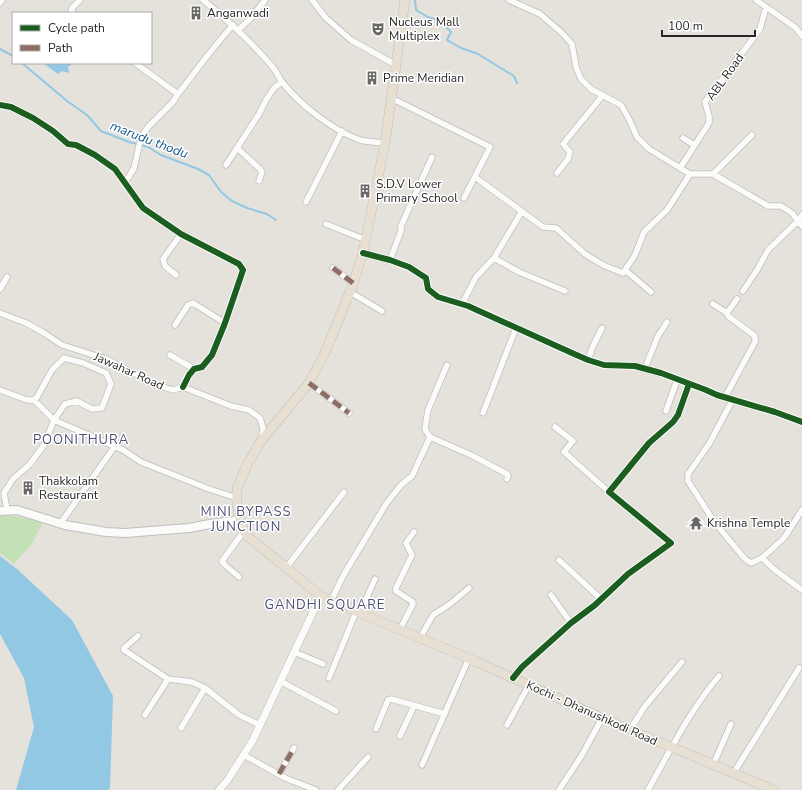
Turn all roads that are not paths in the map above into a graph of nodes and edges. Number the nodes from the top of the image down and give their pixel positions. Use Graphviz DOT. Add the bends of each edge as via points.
graph roads {
  1 [pos="2,0"];
  2 [pos="80,0"];
  3 [pos="203,0"];
  4 [pos="265,0"];
  5 [pos="312,0"];
  6 [pos="406,0"];
  7 [pos="509,0"];
  8 [pos="524,0"];
  9 [pos="756,0"];
  10 [pos="0,3"];
  11 [pos="520,4"];
  12 [pos="766,7"];
  13 [pos="72,12"];
  14 [pos="233,25"];
  15 [pos="238,30"];
  16 [pos="802,36"];
  17 [pos="136,64"];
  18 [pos="396,65"];
  19 [pos="282,82"];
  20 [pos="178,94"];
  21 [pos="603,95"];
  22 [pos="391,98"];
  23 [pos="0,105"];
  24 [pos="342,131"];
  25 [pos="752,134"];
  26 [pos="683,138"];
  27 [pos="385,143"];
  28 [pos="694,145"];
  29 [pos="237,148"];
  30 [pos="432,157"];
  31 [pos="226,164"];
  32 [pos="680,168"];
  33 [pos="557,172"];
  34 [pos="690,174"];
  35 [pos="713,174"];
  36 [pos="475,177"];
  37 [pos="259,181"];
  38 [pos="124,183"];
  39 [pos="464,198"];
  40 [pos="306,202"];
  41 [pos="522,211"];
  42 [pos="802,215"];
  43 [pos="326,224"];
  44 [pos="800,224"];
  45 [pos="181,234"];
  46 [pos="366,240"];
  47 [pos="363,253"];
  48 [pos="494,258"];
  49 [pos="390,260"];
  50 [pos="333,268"];
  51 [pos="625,270"];
  52 [pos="176,275"];
  53 [pos="7,277"];
  54 [pos="352,288"];
  55 [pos="0,289"];
  56 [pos="743,290"];
  57 [pos="565,291"];
  58 [pos="652,292"];
  59 [pos="737,299"];
  60 [pos="462,304"];
  61 [pos="713,304"];
  62 [pos="382,311"];
  63 [pos="0,313"];
  64 [pos="727,313"];
  65 [pos="667,322"];
  66 [pos="226,323"];
  67 [pos="175,325"];
  68 [pos="516,328"];
  69 [pos="602,328"];
  70 [pos="170,354"];
  71 [pos="588,360"];
  72 [pos="447,365"];
  73 [pos="644,368"];
  74 [pos="194,369"];
  75 [pos="678,380"];
  76 [pos="309,383"];
  77 [pos="689,384"];
  78 [pos="183,387"];
  79 [pos="0,390"];
  80 [pos="725,398"];
  81 [pos="733,399"];
  82 [pos="34,400"];
  83 [pos="666,411"];
  84 [pos="349,413"];
  85 [pos="482,413"];
  86 [pos="54,420"];
  87 [pos="802,422"];
  88 [pos="555,427"];
  89 [pos="430,437"];
  90 [pos="261,441"];
  91 [pos="114,446"];
  92 [pos="507,479"];
  93 [pos="344,492"];
  94 [pos="609,492"];
  95 [pos="237,498"];
  96 [pos="802,510"];
  97 [pos="3,511"];
  98 [pos="240,520"];
  99 [pos="60,524"];
  100 [pos="244,531"];
  101 [pos="414,532"];
  102 [pos="762,558"];
  103 [pos="559,560"];
  104 [pos="286,568"];
  105 [pos="239,577"];
  106 [pos="375,579"];
  107 [pos="469,588"];
  108 [pos="802,590"];
  109 [pos="551,595"];
  110 [pos="322,597"];
  111 [pos="601,599"];
  112 [pos="331,601"];
  113 [pos="358,612"];
  114 [pos="571,623"];
  115 [pos="400,630"];
  116 [pos="138,636"];
  117 [pos="420,638"];
  118 [pos="294,652"];
  119 [pos="469,658"];
  120 [pos="682,662"];
  121 [pos="322,664"];
  122 [pos="799,668"];
  123 [pos="719,676"];
  124 [pos="329,678"];
  125 [pos="513,678"];
  126 [pos="168,679"];
  127 [pos="280,681"];
  128 [pos="530,685"];
  129 [pos="205,688"];
  130 [pos="414,706"];
  131 [pos="336,711"];
  132 [pos="444,714"];
  133 [pos="145,715"];
  134 [pos="602,718"];
  135 [pos="731,724"];
  136 [pos="260,725"];
  137 [pos="507,725"];
  138 [pos="181,728"];
  139 [pos="376,729"];
  140 [pos="630,730"];
  141 [pos="400,736"];
  142 [pos="294,748"];
  143 [pos="672,748"];
  144 [pos="244,755"];
  145 [pos="368,757"];
  146 [pos="422,765"];
  147 [pos="713,765"];
  148 [pos="279,774"];
  149 [pos="733,774"];
  150 [pos="219,790"];
  151 [pos="316,790"];
  152 [pos="338,790"];
  153 [pos="559,790"];
  154 [pos="648,790"];
  155 [pos="771,790"];
  1 -- 10 [label="street"];
  2 -- 13 [label="street" via="72,8"];
  3 -- 14 [label="street"];
  4 -- 15 [label="street"];
  5 -- 18 [label="street" via="326,18 351,40"];
  6 -- 18 [label="highway, Kochi - Dhanushkodi Road"];
  7 -- 11 [label="street"];
  8 -- 11 [label="street"];
  9 -- 12 [label="street"];
  11 -- 21 [label="street" via="540,14 562,33 572,44 581,79 591,89"];
  12 -- 16 [label="street" via="796,28"];
  12 -- 28 [label="street, ABL Road" via="760,29 705,102 709,123"];
  14 -- 15 [label="street"];
  14 -- 20 [label="street"];
  15 -- 19 [label="street" via="273,66"];
  17 -- 20 [label="street"];
  18 -- 22 [label="highway, Kochi - Dhanushkodi Road"];
  19 -- 24 [label="street" via="300,102"];
  19 -- 29 [label="street" via="274,88"];
  20 -- 38 [label="street" via="148,127 142,137 134,168"];
  21 -- 32 [label="street" via="621,106 637,137 651,151"];
  21 -- 33 [label="street" via="563,144 570,152 568,159"];
  22 -- 27 [label="highway, Kochi - Dhanushkodi Road"];
  22 -- 36 [label="street" via="490,147"];
  23 -- 38 [label="street" via="11,107 33,118 68,144 95,155 116,170"];
  24 -- 27 [label="street" via="361,140"];
  24 -- 40 [label="street"];
  25 -- 35 [label="street"];
  26 -- 28 [label="street"];
  27 -- 46 [label="highway, Kochi - Dhanushkodi Road"];
  28 -- 32 [label="street, ABL Road"];
  29 -- 31 [label="street"];
  29 -- 37 [label="street" via="262,172"];
  30 -- 49 [label="street" via="404,220"];
  32 -- 34 [label="street"];
  34 -- 35 [label="street"];
  34 -- 51 [label="street" via="667,210 644,232 635,255"];
  35 -- 44 [label="street" via="768,206 781,206 792,213"];
  36 -- 39 [label="street"];
  36 -- 41 [label="street"];
  38 -- 45 [label="street" via="143,208"];
  41 -- 48 [label="street"];
  41 -- 51 [label="street" via="544,226 556,228 585,254 603,265 623,273"];
  42 -- 44 [label="street"];
  43 -- 46 [label="street"];
  44 -- 56 [label="street" via="768,250 758,270"];
  45 -- 52 [label="street" via="163,259 165,266"];
  45 -- 66 [label="street" via="239,264 244,270"];
  46 -- 47 [label="highway, Kochi - Dhanushkodi Road"];
  47 -- 49 [label="street"];
  47 -- 54 [label="highway, Kochi - Dhanushkodi Road"];
  48 -- 57 [label="street" via="519,272"];
  48 -- 60 [label="street" via="476,277"];
  49 -- 60 [label="street" via="409,267 426,278 428,289 438,297"];
  50 -- 54 [label="street"];
  51 -- 58 [label="street"];
  53 -- 55 [label="street"];
  54 -- 62 [label="street"];
  54 -- 76 [label="highway, Kochi - Dhanushkodi Road" via="324,355"];
  59 -- 64 [label="street"];
  60 -- 68 [label="street"];
  61 -- 64 [label="street"];
  63 -- 78 [label="street, Jawahar Road" via="26,323 62,346 106,359 157,385 173,390"];
  64 -- 80 [label="street" via="755,336 755,342"];
  65 -- 73 [label="street"];
  66 -- 67 [label="street" via="193,303 188,305"];
  66 -- 74 [label="street" via="212,355 202,367"];
  68 -- 71 [label="street"];
  68 -- 85 [label="street"];
  69 -- 71 [label="street"];
  70 -- 74 [label="street"];
  71 -- 73 [label="street" via="604,365"];
  72 -- 89 [label="street" via="428,410 425,429"];
  73 -- 75 [label="street"];
  74 -- 78 [label="street"];
  75 -- 77 [label="street"];
  75 -- 83 [label="street"];
  76 -- 84 [label="street"];
  76 -- 90 [label="highway, Kochi - Dhanushkodi Road"];
  77 -- 80 [label="street"];
  77 -- 94 [label="street" via="673,422 649,443"];
  78 -- 90 [label="street, Jawahar Road" via="230,406 249,410 260,418 263,428"];
  79 -- 82 [label="street"];
  80 -- 81 [label="street"];
  81 -- 87 [label="street"];
  81 -- 102 [label="street" via="709,444 688,474 688,481 715,523 745,559 751,563"];
  82 -- 86 [label="street"];
  82 -- 86 [label="street" via="52,370 64,358 106,373 111,384 102,408 92,409 77,401 65,404"];
  86 -- 91 [label="street"];
  86 -- 97 [label="street" via="44,445 30,464 13,479 4,493"];
  88 -- 94 [label="street" via="573,441 564,452"];
  89 -- 92 [label="street" via="507,474"];
  89 -- 112 [label="street" via="412,476 386,504"];
  90 -- 95 [label="highway, Kochi - Dhanushkodi Road" via="239,483"];
  91 -- 95 [label="street" via="141,462"];
  91 -- 99 [label="street"];
  93 -- 104 [label="street"];
  94 -- 111 [label="street" via="671,543 628,574"];
  95 -- 98 [label="highway, Kochi - Dhanushkodi Road"];
  96 -- 102 [label="street" via="784,538"];
  97 -- 99 [label="main road" via="17,510"];
  98 -- 99 [label="main road" via="189,528 125,533"];
  98 -- 100 [label="highway, Kochi - Dhanushkodi Road"];
  100 -- 104 [label="highway, Kochi - Dhanushkodi Road"];
  100 -- 105 [label="street" via="222,561"];
  101 -- 115 [label="street" via="406,543 412,555 396,588 396,591 413,602"];
  102 -- 108 [label="street"];
  103 -- 111 [label="street"];
  104 -- 110 [label="highway, Kochi - Dhanushkodi Road"];
  106 -- 113 [label="street"];
  107 -- 117 [label="street" via="433,615"];
  109 -- 114 [label="street"];
  110 -- 112 [label="highway, Kochi - Dhanushkodi Road"];
  110 -- 118 [label="street"];
  111 -- 114 [label="street"];
  112 -- 113 [label="highway, Kochi - Dhanushkodi Road"];
  113 -- 115 [label="highway, Kochi - Dhanushkodi Road"];
  113 -- 124 [label="street"];
  114 -- 125 [label="street"];
  115 -- 117 [label="highway, Kochi - Dhanushkodi Road"];
  116 -- 126 [label="street" via="123,649"];
  117 -- 119 [label="highway, Kochi - Dhanushkodi Road"];
  118 -- 121 [label="street"];
  118 -- 127 [label="street"];
  119 -- 125 [label="highway, Kochi - Dhanushkodi Road"];
  119 -- 132 [label="street"];
  120 -- 140 [label="street"];
  122 -- 149 [label="street"];
  123 -- 143 [label="street" via="703,695"];
  125 -- 128 [label="highway, Kochi - Dhanushkodi Road"];
  126 -- 129 [label="street" via="192,682"];
  126 -- 133 [label="street"];
  127 -- 131 [label="street"];
  127 -- 136 [label="street"];
  128 -- 134 [label="highway, Kochi - Dhanushkodi Road"];
  128 -- 137 [label="street"];
  129 -- 136 [label="street" via="239,715"];
  129 -- 138 [label="street"];
  130 -- 132 [label="street"];
  130 -- 139 [label="street" via="388,700"];
  130 -- 141 [label="street"];
  132 -- 146 [label="street"];
  134 -- 140 [label="highway, Kochi - Dhanushkodi Road"];
  134 -- 153 [label="street"];
  135 -- 147 [label="street"];
  136 -- 144 [label="street"];
  140 -- 143 [label="highway, Kochi - Dhanushkodi Road"];
  142 -- 148 [label="street"];
  143 -- 147 [label="highway, Kochi - Dhanushkodi Road"];
  143 -- 154 [label="street"];
  144 -- 148 [label="street"];
  144 -- 150 [label="street"];
  145 -- 152 [label="street"];
  147 -- 149 [label="highway, Kochi - Dhanushkodi Road"];
  148 -- 151 [label="street"];
  149 -- 155 [label="highway, Kochi - Dhanushkodi Road"];
}
